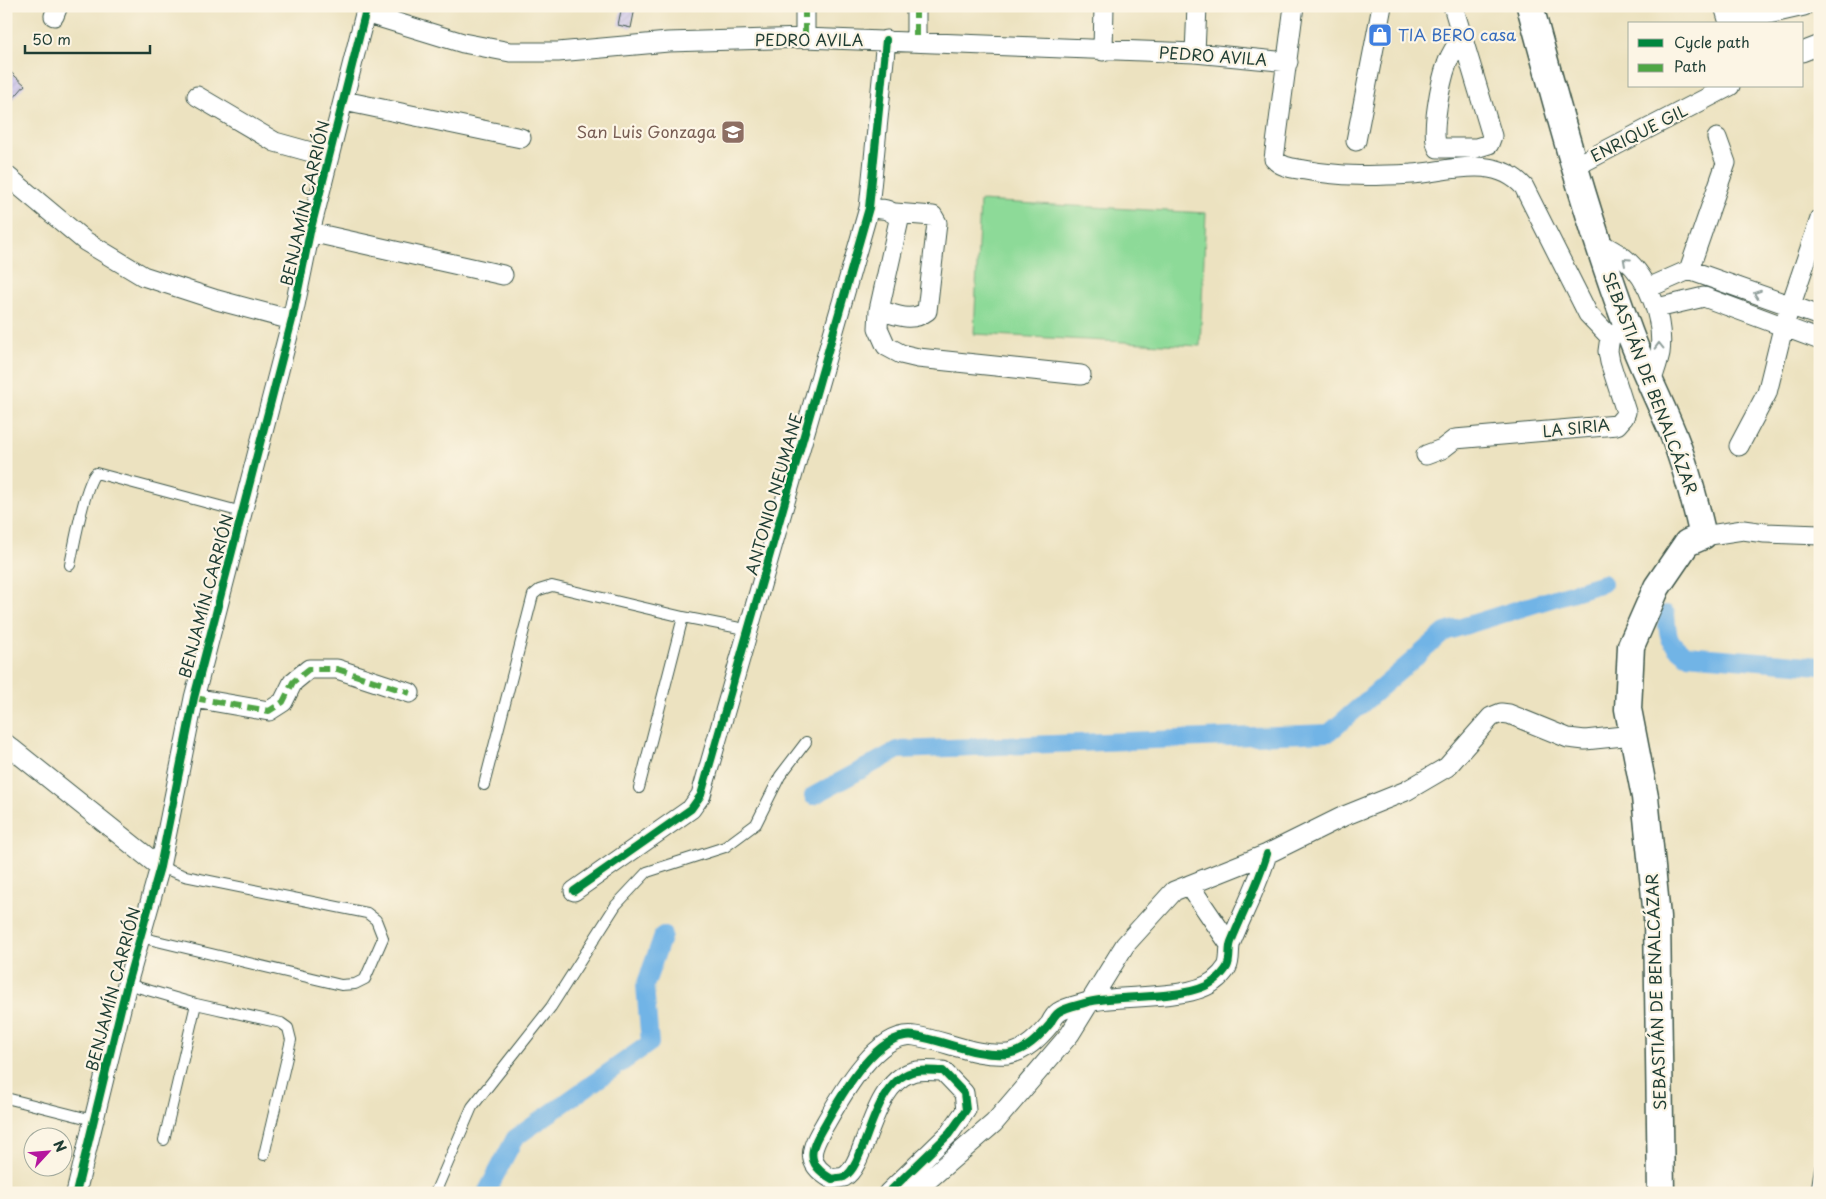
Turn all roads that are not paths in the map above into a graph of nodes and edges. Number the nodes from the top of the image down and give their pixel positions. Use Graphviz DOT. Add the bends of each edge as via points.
graph roads {
  1 [pos="805,6"];
  2 [pos="916,6"];
  3 [pos="1104,6"];
  4 [pos="1198,6"];
  5 [pos="1294,6"];
  6 [pos="1382,6"];
  7 [pos="1453,6"];
  8 [pos="1530,6"];
  9 [pos="1804,6"];
  10 [pos="366,10"];
  11 [pos="1727,18"];
  12 [pos="1462,36"];
  13 [pos="805,38"];
  14 [pos="886,40"];
  15 [pos="916,42"];
  16 [pos="1820,45"];
  17 [pos="1103,51"];
  18 [pos="1804,51"];
  19 [pos="1195,53"];
  20 [pos="1288,62"];
  21 [pos="1726,88"];
  22 [pos="197,96"];
  23 [pos="344,101"];
  24 [pos="521,138"];
  25 [pos="1717,138"];
  26 [pos="1356,141"];
  27 [pos="329,157"];
  28 [pos="1574,167"];
  29 [pos="7,177"];
  30 [pos="869,208"];
  31 [pos="895,213"];
  32 [pos="1820,219"];
  33 [pos="310,232"];
  34 [pos="1598,242"];
  35 [pos="1689,270"];
  36 [pos="503,275"];
  37 [pos="1648,288"];
  38 [pos="1791,306"];
  39 [pos="1657,308"];
  40 [pos="879,310"];
  41 [pos="1820,316"];
  42 [pos="292,320"];
  43 [pos="1783,328"];
  44 [pos="1619,332"];
  45 [pos="1820,340"];
  46 [pos="1082,374"];
  47 [pos="1651,383"];
  48 [pos="1739,446"];
  49 [pos="1426,455"];
  50 [pos="242,512"];
  51 [pos="1820,535"];
  52 [pos="1703,536"];
  53 [pos="70,565"];
  54 [pos="683,617"];
  55 [pos="750,630"];
  56 [pos="410,693"];
  57 [pos="194,698"];
  58 [pos="1633,735"];
  59 [pos="806,742"];
  60 [pos="6,744"];
  61 [pos="484,785"];
  62 [pos="639,788"];
  63 [pos="1266,854"];
  64 [pos="160,867"];
  65 [pos="1189,885"];
  66 [pos="574,891"];
  67 [pos="140,937"];
  68 [pos="1230,945"];
  69 [pos="127,984"];
  70 [pos="1090,1002"];
  71 [pos="196,1004"];
  72 [pos="6,1098"];
  73 [pos="93,1120"];
  74 [pos="164,1140"];
  75 [pos="264,1155"];
  76 [pos="1820,1168"];
  77 [pos="76,1193"];
  78 [pos="435,1193"];
  79 [pos="888,1193"];
  80 [pos="913,1193"];
  81 [pos="1661,1193"];
  82 [pos="1816,1193"];
  1 -- 13 [label="street"];
  2 -- 15 [label="street"];
  3 -- 17 [label="street"];
  4 -- 19 [label="street"];
  5 -- 20 [label="street"];
  6 -- 26 [label="street"];
  7 -- 12 [label="street"];
  8 -- 28 [label="main road, SEBASTIÁN DE BENALCÁZAR"];
  9 -- 11 [label="street"];
  10 -- 13 [label="street, PEDRO AVILA" via="463,44 510,52"];
  10 -- 23 [label="street, BENJAMÍN CARRIÓN"];
  12 -- 12 [label="street" via="1491,140 1489,144 1476,148 1438,148 1435,143 1436,120 1442,77"];
  13 -- 14 [label="street, PEDRO AVILA"];
  14 -- 15 [label="street, PEDRO AVILA"];
  14 -- 30 [label="street, ANTONIO NEUMANE"];
  15 -- 17 [label="street, PEDRO AVILA"];
  16 -- 18 [label="street"];
  17 -- 19 [label="street, PEDRO AVILA"];
  19 -- 20 [label="street, PEDRO AVILA"];
  20 -- 44 [label="street" via="1274,159 1279,165 1353,176 1413,174 1465,166 1504,172 1524,187 1588,314"];
  21 -- 28 [label="street, ENRIQUE GIL"];
  22 -- 27 [label="street" via="275,142"];
  23 -- 24 [label="street"];
  23 -- 27 [label="street, BENJAMÍN CARRIÓN"];
  25 -- 35 [label="street" via="1726,163"];
  27 -- 33 [label="street, BENJAMÍN CARRIÓN"];
  28 -- 34 [label="main road, SEBASTIÁN DE BENALCÁZAR"];
  29 -- 42 [label="street" via="85,241 143,276"];
  30 -- 31 [label="street"];
  30 -- 55 [label="street, ANTONIO NEUMANE"];
  31 -- 40 [label="street" via="899,220"];
  31 -- 40 [label="street" via="933,216 937,223 927,312 909,318"];
  32 -- 38 [label="street"];
  33 -- 36 [label="street"];
  33 -- 42 [label="street, BENJAMÍN CARRIÓN"];
  37 -- 34 [label="street, one-way" via="1625,258"];
  34 -- 44 [label="main road, SEBASTIÁN DE BENALCÁZAR"];
  35 -- 37 [label="street"];
  38 -- 35 [label="street, one-way"];
  37 -- 39 [label="street"];
  38 -- 41 [label="street"];
  38 -- 43 [label="street"];
  39 -- 43 [label="street" via="1704,297"];
  47 -- 39 [label="street, one-way" via="1660,354"];
  40 -- 46 [label="street" via="878,328 886,346 901,354"];
  42 -- 50 [label="street, BENJAMÍN CARRIÓN"];
  43 -- 45 [label="street"];
  43 -- 48 [label="street" via="1767,393"];
  44 -- 47 [label="main road, SEBASTIÁN DE BENALCÁZAR"];
  44 -- 49 [label="street, LA SIRIA" via="1608,351 1626,412 1617,425 1455,439"];
  47 -- 52 [label="main road, SEBASTIÁN DE BENALCÁZAR" via="1694,495"];
  50 -- 53 [label="lane" via="96,473 87,491"];
  50 -- 57 [label="street, BENJAMÍN CARRIÓN"];
  51 -- 52 [label="street" via="1743,530"];
  52 -- 58 [label="main road, SEBASTIÁN DE BENALCÁZAR" via="1687,543 1657,587 1631,646 1628,709"];
  54 -- 55 [label="lane"];
  54 -- 61 [label="lane" via="552,586 539,590 534,595"];
  54 -- 62 [label="lane"];
  55 -- 66 [label="street, ANTONIO NEUMANE" via="701,795 691,809"];
  56 -- 57 [label="street" via="337,669 309,669 293,682 283,702 269,711"];
  57 -- 64 [label="street, BENJAMÍN CARRIÓN"];
  58 -- 63 [label="street" via="1585,740 1568,738 1501,713 1491,717 1447,767 1406,791 1344,816"];
  58 -- 81 [label="main road, SEBASTIÁN DE BENALCÁZAR" via="1645,796 1656,909"];
  59 -- 78 [label="lane" via="780,776 756,824 725,847 647,872 616,905 551,1007 472,1107"];
  60 -- 64 [label="street"];
  63 -- 65 [label="street"];
  63 -- 68 [label="street" via="1258,884 1244,907"];
  64 -- 67 [label="street, BENJAMÍN CARRIÓN"];
  64 -- 67 [label="lane" via="185,876 367,914 376,920 383,938 365,979 341,985"];
  65 -- 68 [label="street"];
  65 -- 70 [label="street" via="1174,891 1125,945"];
  67 -- 69 [label="street, BENJAMÍN CARRIÓN"];
  68 -- 70 [label="street" via="1226,968 1212,982 1185,992"];
  69 -- 71 [label="lane"];
  69 -- 73 [label="street, BENJAMÍN CARRIÓN"];
  70 -- 79 [label="street" via="1059,1012 1039,1037 1008,1054 969,1051 915,1036 903,1036 883,1046 846,1088 814,1144 812,1158 817,1170 832,1179 850,1171 875,1112 897,1081 912,1072 943,1071 964,1093 966,1110 949,1134"];
  70 -- 80 [label="street" via="1070,1034 994,1123"];
  71 -- 74 [label="lane"];
  71 -- 75 [label="lane" via="281,1023 288,1028 291,1040"];
  72 -- 73 [label="lane"];
  73 -- 77 [label="street, BENJAMÍN CARRIÓN"];
  76 -- 82 [label="lane"];
}
